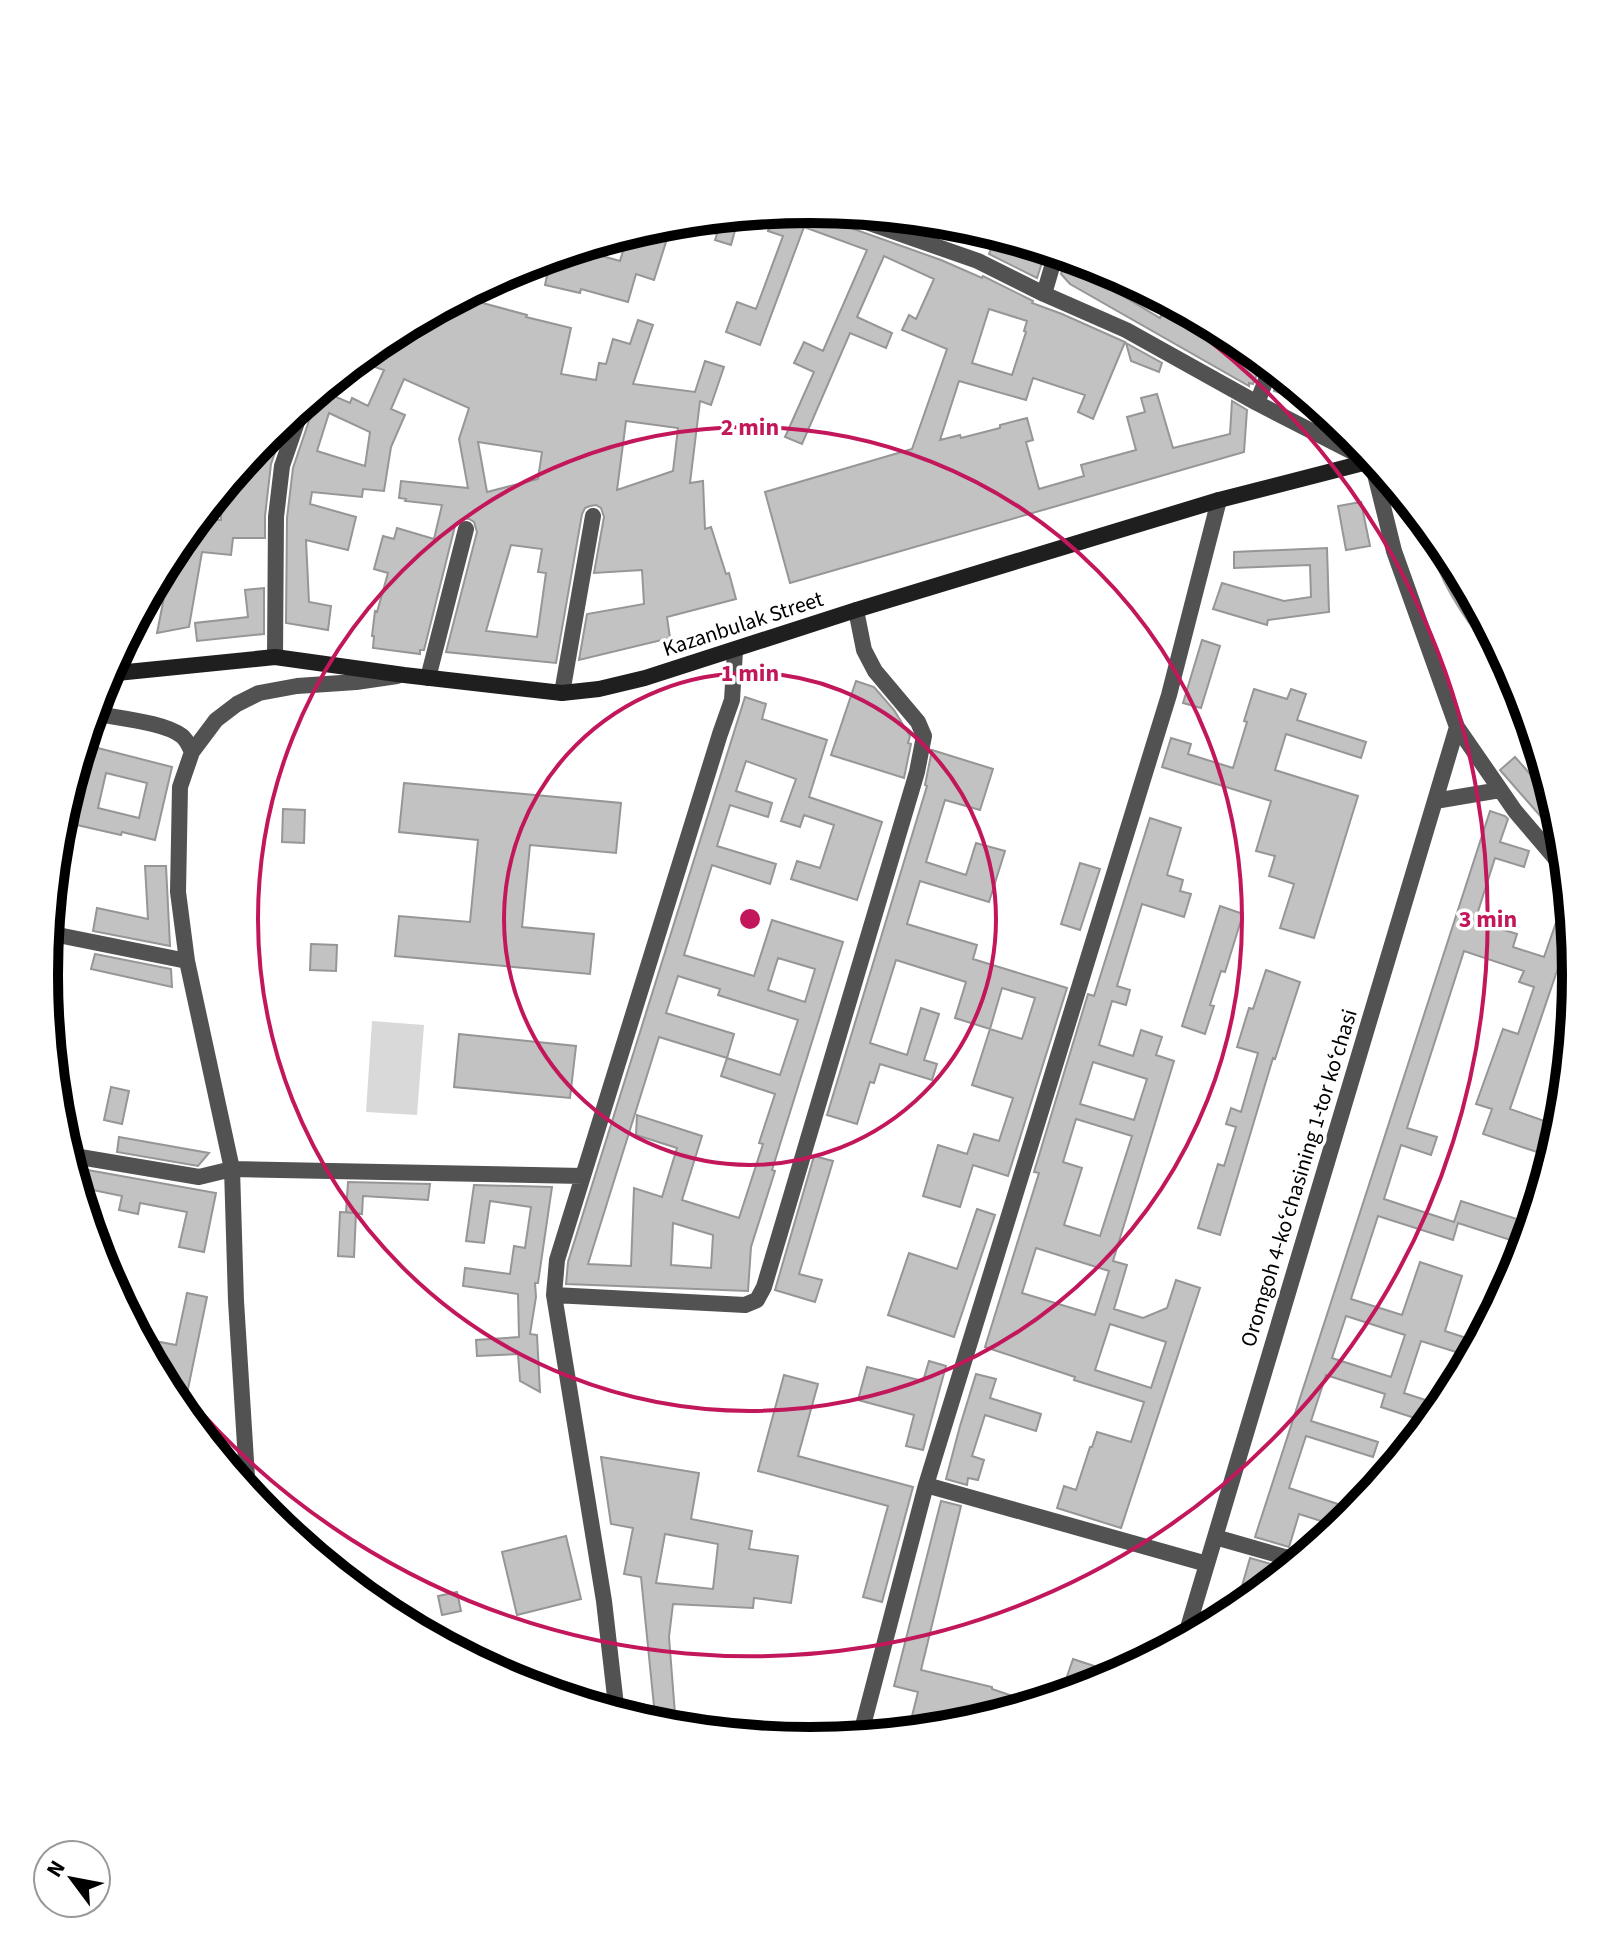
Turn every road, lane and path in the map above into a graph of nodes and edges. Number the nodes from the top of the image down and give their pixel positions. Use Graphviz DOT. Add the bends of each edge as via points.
graph roads {
  1 [pos="880,227"];
  2 [pos="1053,263"];
  3 [pos="1044,294"];
  4 [pos="1267,377"];
  5 [pos="1257,403"];
  6 [pos="295,427"];
  7 [pos="1347,447"];
  8 [pos="1360,462"];
  9 [pos="1376,479"];
  10 [pos="1219,500"];
  11 [pos="593,516"];
  12 [pos="466,529"];
  13 [pos="856,610"];
  14 [pos="735,651"];
  15 [pos="275,657"];
  16 [pos="122,672"];
  17 [pos="404,675"];
  18 [pos="428,678"];
  19 [pos="562,693"];
  20 [pos="105,715"];
  21 [pos="1457,727"];
  22 [pos="192,752"];
  23 [pos="1500,790"];
  24 [pos="1435,801"];
  25 [pos="1554,856"];
  26 [pos="60,935"];
  27 [pos="187,961"];
  28 [pos="81,1157"];
  29 [pos="232,1169"];
  30 [pos="583,1176"];
  31 [pos="554,1295"];
  32 [pos="247,1474"];
  33 [pos="926,1485"];
  34 [pos="1215,1537"];
  35 [pos="1287,1558"];
  36 [pos="1207,1564"];
  37 [pos="1188,1626"];
  38 [pos="616,1702"];
  39 [pos="863,1726"];
  1 -- 3 [label="street" via="978,261"];
  2 -- 3 [label="street"];
  3 -- 5 [label="street" via="1126,330"];
  4 -- 5 [label="street"];
  5 -- 7 [label="street"];
  6 -- 15 [label="street" via="282,466 278,504"];
  8 -- 10 [label="main road, Kazanbulak Street"];
  9 -- 21 [label="street" via="1394,551"];
  10 -- 13 [label="main road, Kazanbulak Street"];
  10 -- 33 [label="street" via="1169,695"];
  11 -- 19 [label="street"];
  12 -- 18 [label="street"];
  13 -- 14 [label="main road, Kazanbulak Street"];
  13 -- 31 [label="street" via="864,650 875,671 924,736 764,1287 757,1300 745,1305"];
  14 -- 19 [label="main road, Kazanbulak Street" via="645,678"];
  14 -- 30 [label="street" via="732,700"];
  15 -- 16 [label="main road, Kazanbulak Street"];
  15 -- 17 [label="main road, Kazanbulak Street"];
  17 -- 18 [label="main road, Kazanbulak Street"];
  17 -- 22 [label="street" via="259,693 216,720"];
  18 -- 19 [label="main road, Kazanbulak Street"];
  20 -- 22 [label="street" via="170,729 188,742"];
  21 -- 23 [label="street"];
  21 -- 24 [label="street, Oromgoh 4-koʻchasining 1-tor koʻchasi"];
  22 -- 27 [label="street" via="180,787 178,819 178,892"];
  23 -- 24 [label="street"];
  23 -- 25 [label="street"];
  24 -- 34 [label="street, Oromgoh 4-koʻchasining 1-tor koʻchasi"];
  26 -- 27 [label="street"];
  27 -- 29 [label="street"];
  28 -- 29 [label="street" via="199,1177"];
  29 -- 30 [label="street"];
  29 -- 32 [label="street"];
  30 -- 31 [label="street" via="557,1260"];
  31 -- 38 [label="street"];
  33 -- 36 [label="street"];
  33 -- 39 [label="street"];
  34 -- 35 [label="street"];
  34 -- 36 [label="street, Oromgoh 4-koʻchasining 1-tor koʻchasi"];
  36 -- 37 [label="street, Oromgoh 4-koʻchasining 1-tor koʻchasi"];
}
